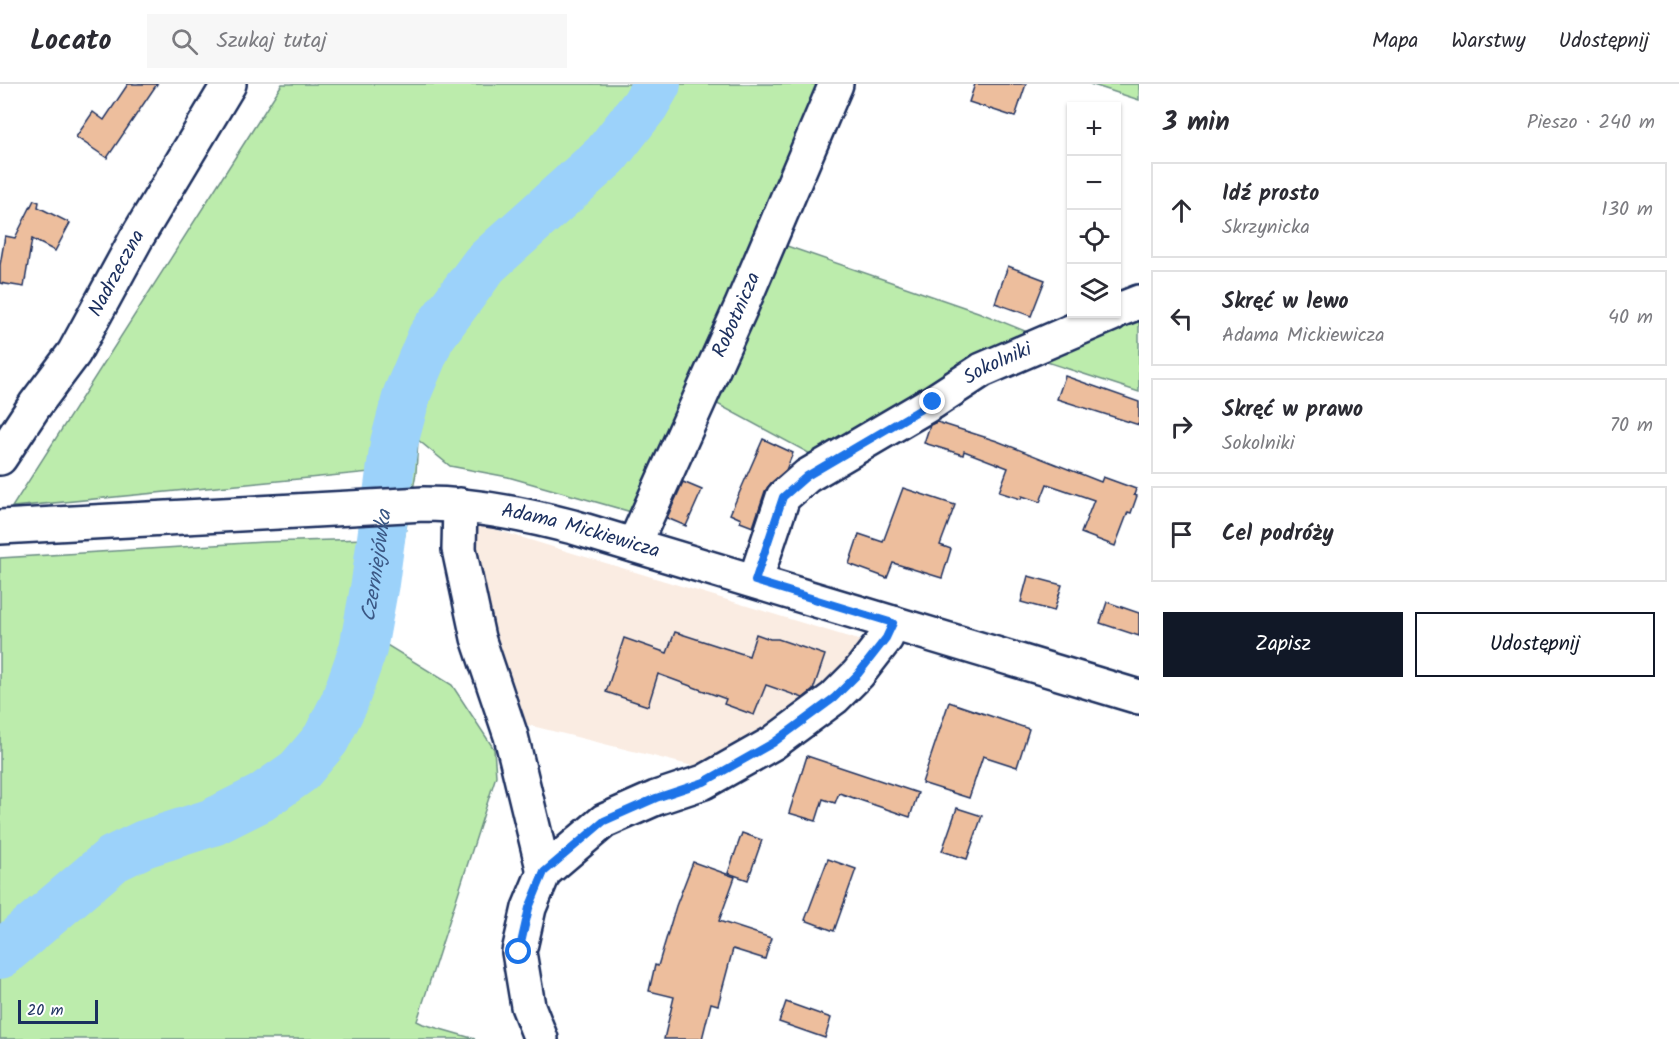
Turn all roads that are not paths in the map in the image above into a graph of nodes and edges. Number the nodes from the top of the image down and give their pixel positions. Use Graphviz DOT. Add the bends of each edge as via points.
graph roads {
  1 [pos="229,84"];
  2 [pos="836,84"];
  3 [pos="1139,302"];
  4 [pos="1121,310"];
  5 [pos="1103,318"];
  6 [pos="0,458"];
  7 [pos="460,505"];
  8 [pos="0,527"];
  9 [pos="634,545"];
  10 [pos="755,581"];
  11 [pos="893,623"];
  12 [pos="1139,698"];
  13 [pos="544,872"];
  14 [pos="541,1039"];
  1 -- 6 [label="street, Nadrzeczna" via="136,239 74,353"];
  2 -- 9 [label="street, Robotnicza"];
  3 -- 4 [label="street"];
  5 -- 10 [label="street, Sokolniki" via="982,370 807,476 783,497"];
  7 -- 8 [label="street, Adama Mickiewicza"];
  7 -- 9 [label="street, Adama Mickiewicza" via="545,520"];
  7 -- 13 [label="street" via="459,549 476,627 511,736"];
  9 -- 10 [label="street, Adama Mickiewicza"];
  10 -- 11 [label="street, Adama Mickiewicza"];
  11 -- 12 [label="street, Adama Mickiewicza"];
  11 -- 13 [label="street" via="858,674 821,709 773,743 704,782 604,821"];
  13 -- 14 [label="street" via="529,908 519,952 528,1006"];
}
